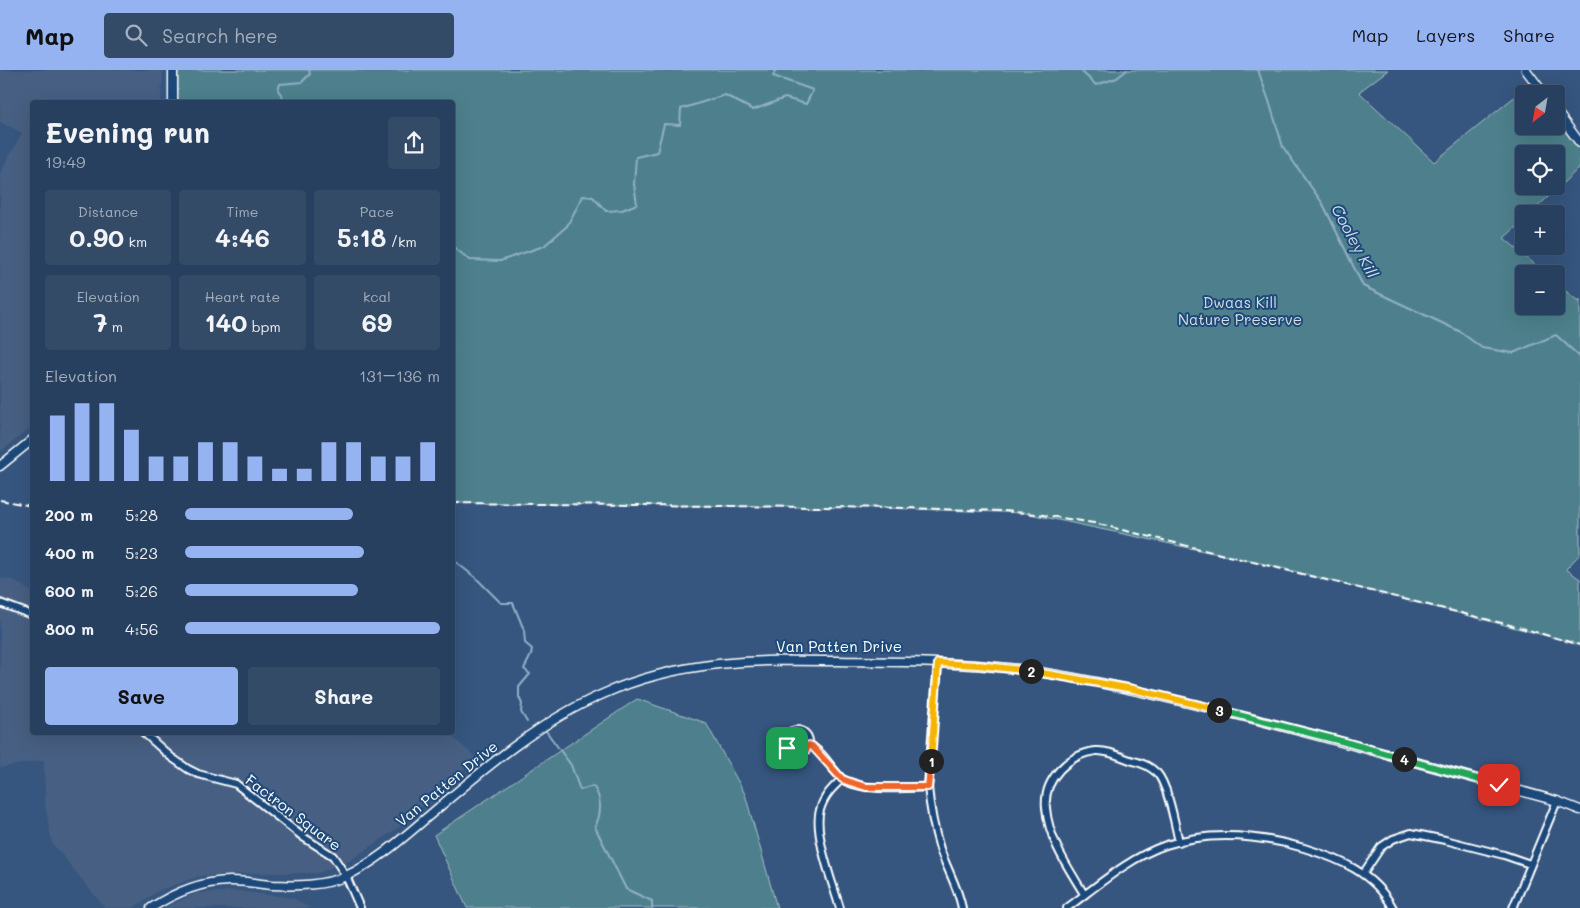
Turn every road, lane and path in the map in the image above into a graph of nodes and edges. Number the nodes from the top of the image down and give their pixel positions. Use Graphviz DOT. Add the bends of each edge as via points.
graph roads {
  1 [pos="173,70"];
  2 [pos="1526,70"];
  3 [pos="1537,85"];
  4 [pos="173,100"];
  5 [pos="1565,123"];
  6 [pos="1580,143"];
  7 [pos="30,442"];
  8 [pos="0,466"];
  9 [pos="0,603"];
  10 [pos="30,615"];
  11 [pos="938,663"];
  12 [pos="147,735"];
  13 [pos="809,745"];
  14 [pos="842,779"];
  15 [pos="928,787"];
  16 [pos="1557,801"];
  17 [pos="1580,810"];
  18 [pos="1179,842"];
  19 [pos="1530,864"];
  20 [pos="1363,874"];
  21 [pos="346,876"];
  22 [pos="1084,894"];
  23 [pos="151,908"];
  24 [pos="360,908"];
  25 [pos="840,908"];
  26 [pos="962,908"];
  27 [pos="1067,908"];
  28 [pos="1393,908"];
  29 [pos="1512,908"];
  1 -- 4 [label="street"];
  2 -- 3 [label="street"];
  5 -- 6 [label="street"];
  7 -- 8 [label="street"];
  9 -- 10 [label="street"];
  11 -- 15 [label="street"];
  11 -- 16 [label="street, Van Patten Drive" via="1018,669 1133,689 1345,742"];
  11 -- 21 [label="street, Van Patten Drive" via="758,660 691,667 646,678 580,704 546,724 482,771 376,858"];
  12 -- 21 [label="street, Factron Square" via="188,769 236,784 303,838 333,856"];
  13 -- 14 [label="street"];
  14 -- 15 [label="street" via="866,787"];
  14 -- 25 [label="street" via="824,798 818,822"];
  15 -- 26 [label="street" via="940,849"];
  16 -- 17 [label="street, Van Patten Drive"];
  16 -- 19 [label="street"];
  18 -- 20 [label="street" via="1199,837 1231,836 1276,840 1342,861"];
  18 -- 22 [label="street" via="1151,852"];
  18 -- 22 [label="street" via="1162,780 1157,773 1138,762 1098,751 1075,757 1056,775 1048,789 1046,808 1059,853"];
  19 -- 20 [label="street" via="1411,833 1392,839 1381,847"];
  19 -- 29 [label="street"];
  20 -- 28 [label="street" via="1384,894"];
  21 -- 23 [label="street, Van Patten Drive" via="302,885 229,880 203,884 178,892"];
  21 -- 24 [label="street, Factron Square"];
  22 -- 27 [label="street"];
}
